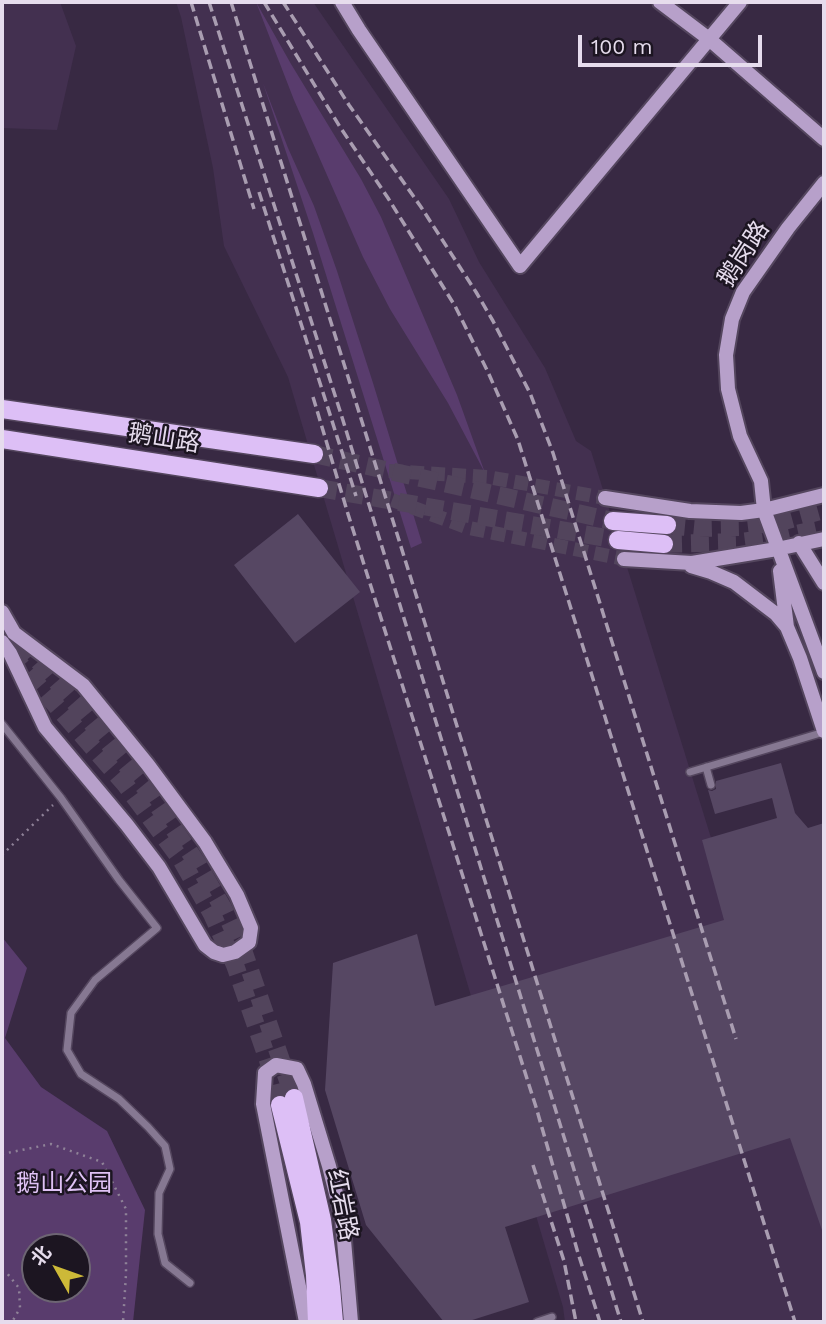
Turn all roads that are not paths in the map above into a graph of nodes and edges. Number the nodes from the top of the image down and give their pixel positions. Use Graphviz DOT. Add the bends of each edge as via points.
graph roads {
  1 [pos="342,2"];
  2 [pos="660,2"];
  3 [pos="740,2"];
  4 [pos="709,39"];
  5 [pos="824,139"];
  6 [pos="824,183"];
  7 [pos="2,409"];
  8 [pos="2,439"];
  9 [pos="314,454"];
  10 [pos="319,488"];
  11 [pos="824,495"];
  12 [pos="605,498"];
  13 [pos="764,510"];
  14 [pos="612,522"];
  15 [pos="667,525"];
  16 [pos="824,539"];
  17 [pos="618,540"];
  18 [pos="799,543"];
  19 [pos="664,544"];
  20 [pos="777,549"];
  21 [pos="624,559"];
  22 [pos="680,563"];
  23 [pos="824,583"];
  24 [pos="2,612"];
  25 [pos="787,627"];
  26 [pos="9,642"];
  27 [pos="824,672"];
  28 [pos="2,724"];
  29 [pos="824,732"];
  30 [pos="706,767"];
  31 [pos="690,772"];
  32 [pos="711,785"];
  33 [pos="190,1283"];
  34 [pos="552,1317"];
  35 [pos="306,1322"];
  36 [pos="317,1322"];
  37 [pos="334,1322"];
  38 [pos="351,1322"];
  39 [pos="537,1322"];
  1 -- 4 [label="street" via="520,267"];
  2 -- 4 [label="street"];
  3 -- 4 [label="street"];
  4 -- 5 [label="street"];
  6 -- 13 [label="street, 鹅岗路" via="743,292 732,319 726,355 728,389 740,436 761,481"];
  7 -- 9 [label="main road, 鹅山路"];
  8 -- 10 [label="main road, 鹅山路"];
  11 -- 13 [label="street"];
  12 -- 13 [label="street" via="690,511"];
  13 -- 20 [label="street, 鹅岗路"];
  14 -- 15 [label="main road"];
  16 -- 18 [label="street"];
  17 -- 19 [label="main road"];
  18 -- 20 [label="street"];
  18 -- 23 [label="street"];
  20 -- 22 [label="street"];
  20 -- 25 [label="street"];
  20 -- 27 [label="street"];
  21 -- 22 [label="street"];
  22 -- 25 [label="street" via="734,582"];
  24 -- 26 [label="street"];
  25 -- 29 [label="street"];
  26 -- 26 [label="street" via="45,727 159,867 205,945 223,955 249,942 251,928 237,895 205,842 148,765 83,685"];
  28 -- 33 [label="lane" via="157,928 95,980 71,1013 67,1051 82,1074 119,1099 165,1146 170,1169 159,1193 158,1234 165,1263"];
  29 -- 30 [label="lane"];
  30 -- 31 [label="lane"];
  30 -- 32 [label="lane"];
  34 -- 39 [label="lane"];
  35 -- 38 [label="street" via="263,1104 265,1073 276,1065 297,1069 329,1166 342,1217"];
  36 -- 37 [label="main road, 红岩路" via="309,1222 287,1101 322,1220"];
}
